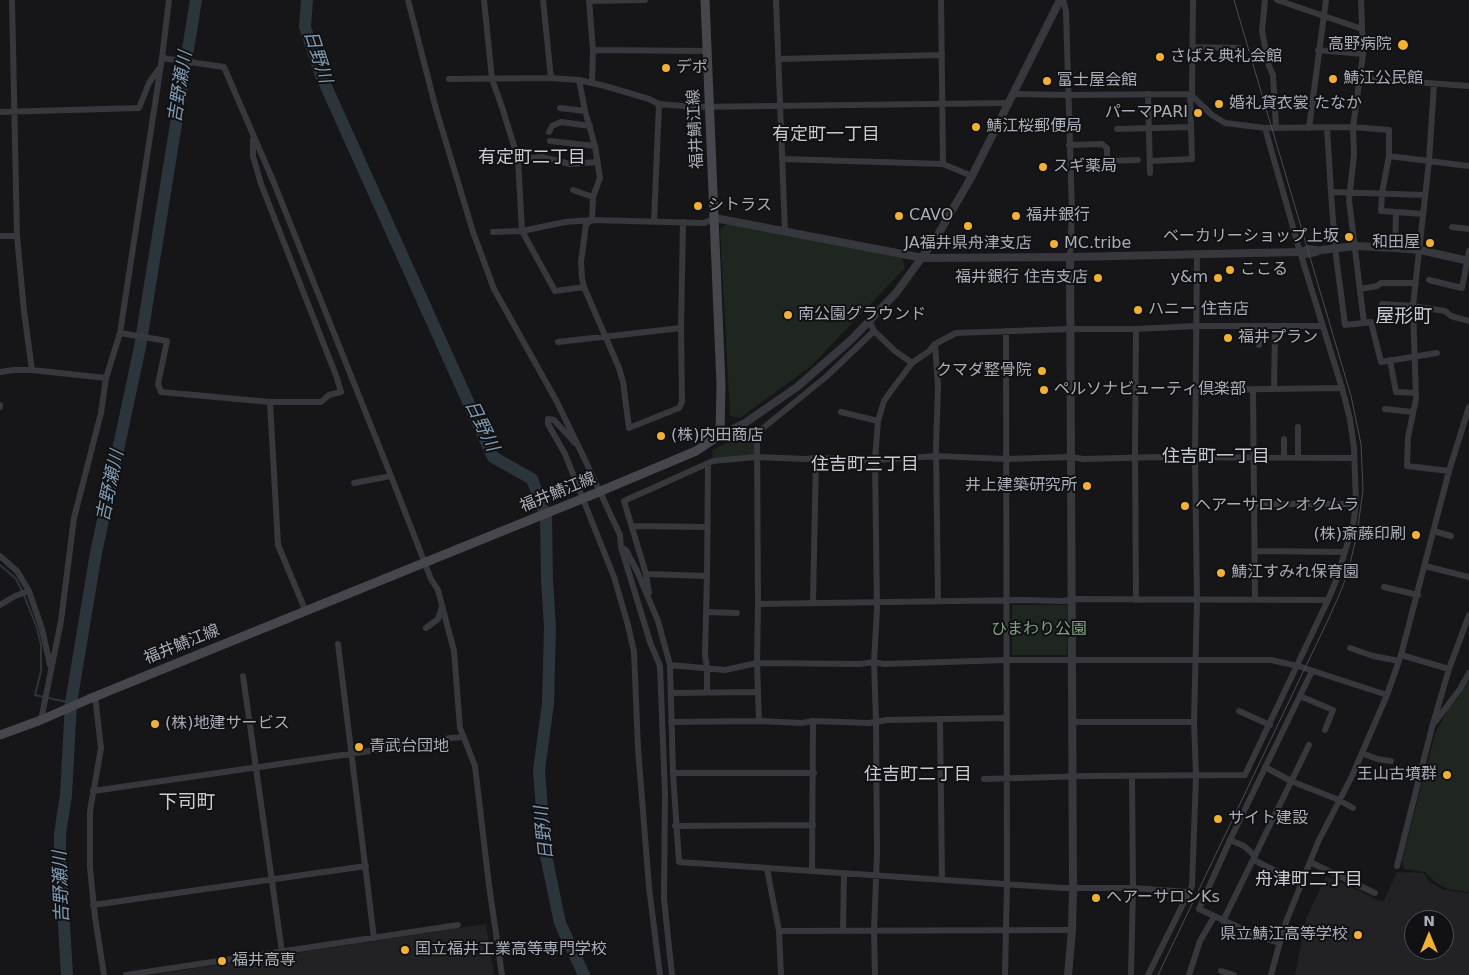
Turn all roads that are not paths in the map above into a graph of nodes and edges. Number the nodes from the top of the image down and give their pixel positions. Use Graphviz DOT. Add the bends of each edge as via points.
graph roads {
  1 [pos="12,0"];
  2 [pos="169,0"];
  3 [pos="408,0"];
  4 [pos="484,0"];
  5 [pos="543,0"];
  6 [pos="632,0"];
  7 [pos="644,0"];
  8 [pos="705,0"];
  9 [pos="776,0"];
  10 [pos="941,0"];
  11 [pos="1061,0"];
  12 [pos="1193,0"];
  13 [pos="1265,0"];
  14 [pos="1277,0"];
  15 [pos="1326,0"];
  16 [pos="1361,0"];
  17 [pos="589,1"];
  18 [pos="1324,15"];
  19 [pos="1362,29"];
  20 [pos="1192,48"];
  21 [pos="1239,48"];
  22 [pos="592,50"];
  23 [pos="1318,50"];
  24 [pos="708,51"];
  25 [pos="1363,54"];
  26 [pos="942,55"];
  27 [pos="162,58"];
  28 [pos="779,59"];
  29 [pos="160,67"];
  30 [pos="551,78"];
  31 [pos="1359,78"];
  32 [pos="449,79"];
  33 [pos="492,79"];
  34 [pos="579,80"];
  35 [pos="592,82"];
  36 [pos="1434,84"];
  37 [pos="1469,86"];
  38 [pos="1014,94"];
  39 [pos="1148,94"];
  40 [pos="1191,95"];
  41 [pos="1068,96"];
  42 [pos="1009,103"];
  43 [pos="659,104"];
  44 [pos="942,104"];
  45 [pos="781,106"];
  46 [pos="710,107"];
  47 [pos="560,108"];
  48 [pos="585,111"];
  49 [pos="0,112"];
  50 [pos="14,112"];
  51 [pos="590,126"];
  52 [pos="1191,127"];
  53 [pos="1276,127"];
  54 [pos="1354,127"];
  55 [pos="1149,128"];
  56 [pos="1265,128"];
  57 [pos="1309,128"];
  58 [pos="1328,128"];
  59 [pos="1117,129"];
  60 [pos="549,132"];
  61 [pos="253,136"];
  62 [pos="550,141"];
  63 [pos="1069,145"];
  64 [pos="595,146"];
  65 [pos="1389,156"];
  66 [pos="518,159"];
  67 [pos="783,159"];
  68 [pos="1138,160"];
  69 [pos="1150,160"];
  70 [pos="1429,161"];
  71 [pos="597,162"];
  72 [pos="943,164"];
  73 [pos="1469,166"];
  74 [pos="1150,172"];
  75 [pos="972,176"];
  76 [pos="573,190"];
  77 [pos="1331,192"];
  78 [pos="1350,192"];
  79 [pos="1382,193"];
  80 [pos="1425,195"];
  81 [pos="593,197"];
  82 [pos="1396,212"];
  83 [pos="1423,214"];
  84 [pos="715,218"];
  85 [pos="592,220"];
  86 [pos="654,221"];
  87 [pos="683,222"];
  88 [pos="1452,227"];
  89 [pos="1469,229"];
  90 [pos="522,231"];
  91 [pos="785,231"];
  92 [pos="493,232"];
  93 [pos="0,236"];
  94 [pos="17,236"];
  95 [pos="1355,246"];
  96 [pos="1335,248"];
  97 [pos="1395,248"];
  98 [pos="1322,250"];
  99 [pos="1420,250"];
  100 [pos="1300,252"];
  101 [pos="1469,252"];
  102 [pos="1197,254"];
  103 [pos="1070,257"];
  104 [pos="923,258"];
  105 [pos="1468,261"];
  106 [pos="1429,280"];
  107 [pos="1416,283"];
  108 [pos="584,287"];
  109 [pos="1360,289"];
  110 [pos="1382,304"];
  111 [pos="1413,306"];
  112 [pos="870,320"];
  113 [pos="1469,321"];
  114 [pos="1364,323"];
  115 [pos="1196,326"];
  116 [pos="1259,326"];
  117 [pos="1275,326"];
  118 [pos="1323,326"];
  119 [pos="681,328"];
  120 [pos="1070,329"];
  121 [pos="1136,329"];
  122 [pos="874,331"];
  123 [pos="1006,331"];
  124 [pos="120,333"];
  125 [pos="606,336"];
  126 [pos="558,342"];
  127 [pos="935,344"];
  128 [pos="1259,345"];
  129 [pos="1437,353"];
  130 [pos="1414,356"];
  131 [pos="1390,360"];
  132 [pos="912,363"];
  133 [pos="32,370"];
  134 [pos="0,372"];
  135 [pos="106,378"];
  136 [pos="1342,388"];
  137 [pos="1274,389"];
  138 [pos="1196,390"];
  139 [pos="1253,390"];
  140 [pos="1416,393"];
  141 [pos="270,402"];
  142 [pos="1469,407"];
  143 [pos="1385,409"];
  144 [pos="841,412"];
  145 [pos="1412,412"];
  146 [pos="878,421"];
  147 [pos="1298,427"];
  148 [pos="720,435"];
  149 [pos="1284,439"];
  150 [pos="579,448"];
  151 [pos="937,456"];
  152 [pos="756,457"];
  153 [pos="1071,457"];
  154 [pos="1135,457"];
  155 [pos="1196,457"];
  156 [pos="1298,457"];
  157 [pos="816,458"];
  158 [pos="1254,458"];
  159 [pos="1284,458"];
  160 [pos="1353,458"];
  161 [pos="1006,459"];
  162 [pos="875,460"];
  163 [pos="708,464"];
  164 [pos="1449,471"];
  165 [pos="391,476"];
  166 [pos="354,483"];
  167 [pos="600,492"];
  168 [pos="1254,504"];
  169 [pos="1356,504"];
  170 [pos="632,526"];
  171 [pos="708,526"];
  172 [pos="1433,532"];
  173 [pos="1451,536"];
  174 [pos="621,547"];
  175 [pos="1255,551"];
  176 [pos="1345,552"];
  177 [pos="0,556"];
  178 [pos="428,562"];
  179 [pos="1424,566"];
  180 [pos="646,574"];
  181 [pos="707,576"];
  182 [pos="1469,577"];
  183 [pos="1384,587"];
  184 [pos="29,591"];
  185 [pos="1418,595"];
  186 [pos="1072,599"];
  187 [pos="1136,600"];
  188 [pos="1197,600"];
  189 [pos="1255,600"];
  190 [pos="1328,600"];
  191 [pos="938,601"];
  192 [pos="1007,601"];
  193 [pos="814,602"];
  194 [pos="876,603"];
  195 [pos="650,604"];
  196 [pos="758,604"];
  197 [pos="0,605"];
  198 [pos="443,606"];
  199 [pos="306,612"];
  200 [pos="706,612"];
  201 [pos="737,613"];
  202 [pos="1469,615"];
  203 [pos="426,628"];
  204 [pos="338,644"];
  205 [pos="1350,648"];
  206 [pos="1400,658"];
  207 [pos="1006,660"];
  208 [pos="1072,661"];
  209 [pos="1196,661"];
  210 [pos="874,662"];
  211 [pos="756,663"];
  212 [pos="670,664"];
  213 [pos="1298,666"];
  214 [pos="706,667"];
  215 [pos="51,669"];
  216 [pos="1449,669"];
  217 [pos="1312,671"];
  218 [pos="1469,672"];
  219 [pos="243,676"];
  220 [pos="707,692"];
  221 [pos="758,692"];
  222 [pos="671,693"];
  223 [pos="1387,695"];
  224 [pos="1300,696"];
  225 [pos="92,697"];
  226 [pos="1239,711"];
  227 [pos="45,718"];
  228 [pos="1006,718"];
  229 [pos="940,720"];
  230 [pos="759,721"];
  231 [pos="813,721"];
  232 [pos="876,721"];
  233 [pos="671,722"];
  234 [pos="1072,722"];
  235 [pos="1194,722"];
  236 [pos="1270,725"];
  237 [pos="1432,727"];
  238 [pos="1325,730"];
  239 [pos="0,735"];
  240 [pos="464,737"];
  241 [pos="1309,745"];
  242 [pos="353,753"];
  243 [pos="1362,753"];
  244 [pos="1391,760"];
  245 [pos="256,767"];
  246 [pos="1265,767"];
  247 [pos="814,772"];
  248 [pos="673,773"];
  249 [pos="1196,776"];
  250 [pos="1073,777"];
  251 [pos="1132,777"];
  252 [pos="1007,779"];
  253 [pos="984,780"];
  254 [pos="1291,781"];
  255 [pos="93,791"];
  256 [pos="1339,800"];
  257 [pos="1353,808"];
  258 [pos="814,825"];
  259 [pos="676,826"];
  260 [pos="1230,840"];
  261 [pos="1254,858"];
  262 [pos="1310,862"];
  263 [pos="366,866"];
  264 [pos="1397,866"];
  265 [pos="767,869"];
  266 [pos="812,871"];
  267 [pos="844,874"];
  268 [pos="876,875"];
  269 [pos="272,879"];
  270 [pos="942,879"];
  271 [pos="1007,884"];
  272 [pos="1301,884"];
  273 [pos="1073,888"];
  274 [pos="1133,888"];
  275 [pos="1189,892"];
  276 [pos="1376,893"];
  277 [pos="93,905"];
  278 [pos="1214,917"];
  279 [pos="1223,921"];
  280 [pos="458,925"];
  281 [pos="874,930"];
  282 [pos="1072,930"];
  283 [pos="779,931"];
  284 [pos="843,931"];
  285 [pos="1007,931"];
  286 [pos="374,938"];
  287 [pos="1279,943"];
  288 [pos="282,952"];
  289 [pos="1222,971"];
  290 [pos="104,975"];
  291 [pos="126,975"];
  292 [pos="502,975"];
  293 [pos="660,975"];
  294 [pos="672,975"];
  295 [pos="780,975"];
  296 [pos="875,975"];
  297 [pos="1005,975"];
  298 [pos="1068,975"];
  299 [pos="1131,975"];
  300 [pos="1148,975"];
  301 [pos="1188,975"];
  302 [pos="1234,975"];
  303 [pos="1271,975"];
  1 -- 50 [label="street"];
  2 -- 27 [label="street"];
  3 -- 150 [label="street" via="436,109 473,232 494,289"];
  4 -- 33 [label="street"];
  5 -- 30 [label="street"];
  6 -- 7 [label="street"];
  6 -- 17 [label="street"];
  8 -- 24 [label="main road, 福井鯖江線"];
  9 -- 28 [label="street"];
  10 -- 26 [label="street"];
  11 -- 38 [label="street"];
  11 -- 41 [label="street" via="1066,11"];
  12 -- 20 [label="street"];
  13 -- 53 [label="street" via="1262,31 1273,75"];
  14 -- 18 [label="street"];
  15 -- 18 [label="street"];
  16 -- 19 [label="street"];
  17 -- 22 [label="street"];
  18 -- 19 [label="street"];
  18 -- 23 [label="street"];
  19 -- 25 [label="street"];
  20 -- 21 [label="street"];
  20 -- 40 [label="street"];
  22 -- 24 [label="street"];
  22 -- 35 [label="street"];
  23 -- 25 [label="street"];
  23 -- 57 [label="street"];
  24 -- 46 [label="main road, 福井鯖江線"];
  25 -- 31 [label="street"];
  26 -- 28 [label="street"];
  26 -- 44 [label="street"];
  27 -- 29 [label="street"];
  27 -- 61 [label="street" via="224,67"];
  28 -- 45 [label="street"];
  29 -- 50 [label="street" via="149,83 140,108"];
  29 -- 124 [label="street"];
  30 -- 33 [label="street"];
  30 -- 34 [label="street"];
  31 -- 36 [label="street"];
  31 -- 54 [label="street"];
  32 -- 33 [label="street"];
  33 -- 66 [label="street"];
  34 -- 35 [label="street"];
  34 -- 48 [label="street"];
  35 -- 43 [label="street"];
  36 -- 37 [label="street"];
  36 -- 70 [label="street"];
  38 -- 41 [label="street"];
  38 -- 42 [label="street"];
  39 -- 40 [label="street"];
  39 -- 41 [label="street"];
  39 -- 55 [label="street"];
  40 -- 52 [label="street"];
  40 -- 56 [label="street" via="1225,123"];
  41 -- 63 [label="street"];
  42 -- 44 [label="street"];
  42 -- 75 [label="street"];
  43 -- 46 [label="street"];
  43 -- 86 [label="street"];
  44 -- 45 [label="street"];
  44 -- 72 [label="street"];
  45 -- 46 [label="street"];
  45 -- 67 [label="street"];
  46 -- 84 [label="main road, 福井鯖江線"];
  47 -- 48 [label="street"];
  48 -- 51 [label="street"];
  49 -- 50 [label="street"];
  50 -- 94 [label="street"];
  51 -- 60 [label="street" via="561,122 552,126"];
  51 -- 64 [label="street"];
  52 -- 55 [label="street"];
  52 -- 69 [label="street" via="1192,159"];
  53 -- 56 [label="street"];
  53 -- 57 [label="street"];
  54 -- 58 [label="street"];
  54 -- 65 [label="street" via="1389,130"];
  54 -- 78 [label="street"];
  55 -- 59 [label="street"];
  55 -- 69 [label="street"];
  56 -- 100 [label="street"];
  57 -- 58 [label="street"];
  58 -- 77 [label="street"];
  61 -- 141 [label="street" via="252,156 260,184 341,392 329,395 321,402"];
  61 -- 165 [label="street"];
  62 -- 64 [label="street"];
  63 -- 68 [label="street" via="1102,144 1107,148 1107,161"];
  63 -- 103 [label="street"];
  64 -- 71 [label="street"];
  65 -- 70 [label="street"];
  65 -- 79 [label="street"];
  66 -- 71 [label="street" via="542,157 570,164"];
  66 -- 90 [label="street"];
  67 -- 72 [label="street"];
  67 -- 91 [label="street"];
  69 -- 74 [label="street"];
  70 -- 73 [label="street"];
  70 -- 80 [label="street"];
  71 -- 81 [label="street" via="600,178"];
  72 -- 75 [label="street"];
  75 -- 104 [label="street"];
  76 -- 81 [label="street"];
  77 -- 78 [label="street"];
  77 -- 96 [label="street"];
  78 -- 79 [label="street"];
  78 -- 95 [label="street"];
  79 -- 80 [label="street"];
  79 -- 82 [label="street" via="1381,211"];
  80 -- 83 [label="street"];
  81 -- 85 [label="street"];
  82 -- 83 [label="street"];
  82 -- 97 [label="street"];
  83 -- 99 [label="street"];
  84 -- 87 [label="street" via="704,223"];
  84 -- 91 [label="street"];
  84 -- 148 [label="main road, 福井鯖江線"];
  85 -- 86 [label="street"];
  85 -- 90 [label="street"];
  85 -- 108 [label="street" via="586,224 581,262"];
  86 -- 87 [label="street"];
  87 -- 119 [label="street"];
  88 -- 89 [label="street"];
  90 -- 92 [label="street"];
  90 -- 108 [label="street" via="555,291"];
  91 -- 104 [label="street"];
  93 -- 94 [label="street"];
  94 -- 133 [label="street"];
  95 -- 96 [label="street"];
  95 -- 97 [label="street"];
  95 -- 109 [label="street"];
  96 -- 98 [label="street"];
  96 -- 114 [label="street" via="1345,325"];
  97 -- 99 [label="street"];
  98 -- 100 [label="street" via="1308,248"];
  99 -- 105 [label="street"];
  99 -- 107 [label="street"];
  100 -- 102 [label="street"];
  100 -- 118 [label="street"];
  101 -- 105 [label="street"];
  102 -- 103 [label="street"];
  102 -- 115 [label="street"];
  103 -- 104 [label="street"];
  103 -- 120 [label="street"];
  104 -- 112 [label="street"];
  105 -- 106 [label="street" via="1462,288"];
  107 -- 109 [label="street" via="1381,283"];
  107 -- 111 [label="street"];
  108 -- 125 [label="street"];
  109 -- 114 [label="street"];
  110 -- 111 [label="street"];
  111 -- 113 [label="street" via="1445,311"];
  111 -- 130 [label="street"];
  112 -- 122 [label="street"];
  112 -- 148 [label="street" via="797,387 745,423"];
  114 -- 131 [label="street" via="1371,322 1381,362"];
  115 -- 116 [label="street"];
  115 -- 121 [label="street"];
  115 -- 138 [label="street"];
  116 -- 117 [label="street"];
  116 -- 128 [label="street"];
  117 -- 118 [label="street"];
  117 -- 137 [label="street"];
  118 -- 136 [label="street"];
  119 -- 125 [label="street"];
  119 -- 125 [label="street" via="682,402 679,408 628,428 623,382"];
  120 -- 121 [label="street"];
  120 -- 123 [label="street"];
  120 -- 153 [label="street"];
  121 -- 154 [label="street"];
  122 -- 132 [label="street"];
  122 -- 152 [label="street" via="827,376 757,433"];
  123 -- 127 [label="street" via="956,333"];
  123 -- 161 [label="street"];
  124 -- 135 [label="street"];
  124 -- 141 [label="street" via="167,341 158,384 161,392"];
  125 -- 126 [label="street"];
  127 -- 132 [label="street"];
  127 -- 151 [label="street"];
  129 -- 130 [label="street"];
  130 -- 131 [label="street"];
  130 -- 140 [label="street"];
  131 -- 140 [label="street" via="1396,392"];
  132 -- 146 [label="street" via="884,402"];
  133 -- 134 [label="street"];
  133 -- 135 [label="street"];
  135 -- 215 [label="street" via="101,412 74,518 61,622"];
  136 -- 137 [label="street"];
  136 -- 160 [label="street" via="1350,419"];
  137 -- 139 [label="street"];
  138 -- 139 [label="street"];
  138 -- 155 [label="street"];
  139 -- 158 [label="street"];
  140 -- 145 [label="street"];
  141 -- 199 [label="street" via="278,545"];
  142 -- 164 [label="street"];
  143 -- 145 [label="street"];
  144 -- 146 [label="street"];
  145 -- 164 [label="street" via="1407,466"];
  146 -- 162 [label="street"];
  147 -- 156 [label="street"];
  148 -- 167 [label="main road, 福井鯖江線" via="696,451"];
  149 -- 159 [label="street"];
  150 -- 167 [label="street"];
  150 -- 293 [label="street" via="554,420 548,419 614,577 634,652 649,886"];
  151 -- 161 [label="street"];
  151 -- 162 [label="street"];
  151 -- 191 [label="street"];
  152 -- 157 [label="street"];
  152 -- 163 [label="street"];
  152 -- 196 [label="street"];
  153 -- 154 [label="street"];
  153 -- 161 [label="street"];
  153 -- 186 [label="street"];
  154 -- 155 [label="street"];
  154 -- 187 [label="street"];
  155 -- 158 [label="street"];
  155 -- 188 [label="street"];
  156 -- 159 [label="street"];
  156 -- 160 [label="street"];
  157 -- 162 [label="street"];
  157 -- 193 [label="street"];
  158 -- 159 [label="street"];
  158 -- 168 [label="street"];
  160 -- 169 [label="street"];
  161 -- 192 [label="street"];
  162 -- 194 [label="street"];
  163 -- 170 [label="street" via="624,501"];
  163 -- 171 [label="street"];
  164 -- 172 [label="street"];
  165 -- 166 [label="street"];
  165 -- 178 [label="street"];
  167 -- 174 [label="street" via="620,535"];
  167 -- 178 [label="main road, 福井鯖江線, bridge"];
  168 -- 169 [label="street"];
  168 -- 175 [label="street"];
  169 -- 176 [label="street"];
  170 -- 171 [label="street"];
  170 -- 180 [label="street"];
  171 -- 181 [label="street"];
  172 -- 173 [label="street"];
  172 -- 179 [label="street"];
  174 -- 195 [label="street" via="637,571"];
  174 -- 294 [label="street" via="660,666 665,793 664,899"];
  175 -- 176 [label="street"];
  175 -- 189 [label="street"];
  176 -- 190 [label="street"];
  177 -- 184 [label="street" via="17,571"];
  178 -- 198 [label="street" via="431,579"];
  178 -- 199 [label="main road, 福井鯖江線"];
  179 -- 182 [label="street"];
  179 -- 185 [label="street"];
  180 -- 181 [label="street"];
  180 -- 195 [label="street"];
  181 -- 200 [label="street"];
  183 -- 185 [label="street"];
  184 -- 197 [label="street"];
  184 -- 215 [label="street"];
  185 -- 206 [label="street"];
  186 -- 187 [label="street"];
  186 -- 192 [label="street"];
  186 -- 208 [label="street"];
  187 -- 188 [label="street"];
  188 -- 189 [label="street"];
  188 -- 209 [label="street"];
  189 -- 190 [label="street"];
  190 -- 213 [label="street"];
  191 -- 192 [label="street"];
  191 -- 194 [label="street"];
  192 -- 207 [label="street"];
  193 -- 194 [label="street"];
  193 -- 196 [label="street"];
  194 -- 210 [label="street"];
  195 -- 212 [label="street"];
  196 -- 211 [label="street"];
  198 -- 203 [label="street" via="438,619"];
  198 -- 240 [label="street" via="454,651 460,728"];
  199 -- 225 [label="main road, 福井鯖江線"];
  200 -- 201 [label="street"];
  200 -- 214 [label="street"];
  202 -- 216 [label="street"];
  204 -- 242 [label="street"];
  205 -- 206 [label="street" via="1373,656"];
  206 -- 216 [label="street"];
  206 -- 223 [label="street"];
  207 -- 208 [label="street"];
  207 -- 210 [label="street"];
  207 -- 228 [label="street"];
  208 -- 209 [label="street"];
  208 -- 234 [label="street"];
  209 -- 213 [label="street" via="1271,660"];
  209 -- 235 [label="street"];
  210 -- 211 [label="street"];
  210 -- 232 [label="street"];
  211 -- 214 [label="street" via="725,670"];
  211 -- 221 [label="street"];
  212 -- 214 [label="street"];
  212 -- 222 [label="street"];
  213 -- 217 [label="street"];
  213 -- 236 [label="street"];
  214 -- 220 [label="street"];
  215 -- 227 [label="street"];
  216 -- 237 [label="street"];
  217 -- 223 [label="street"];
  217 -- 224 [label="street"];
  218 -- 237 [label="street"];
  219 -- 245 [label="street"];
  220 -- 221 [label="street"];
  220 -- 222 [label="street"];
  221 -- 230 [label="street"];
  222 -- 233 [label="street"];
  223 -- 243 [label="street"];
  224 -- 238 [label="street" via="1333,710"];
  224 -- 246 [label="street"];
  225 -- 227 [label="main road, 福井鯖江線"];
  225 -- 255 [label="street" via="101,748"];
  226 -- 236 [label="street"];
  227 -- 239 [label="main road, 福井鯖江線"];
  228 -- 229 [label="street"];
  228 -- 252 [label="street"];
  229 -- 232 [label="street"];
  229 -- 270 [label="street"];
  230 -- 231 [label="street"];
  230 -- 233 [label="street"];
  231 -- 232 [label="street"];
  231 -- 247 [label="street"];
  232 -- 268 [label="street"];
  233 -- 248 [label="street"];
  234 -- 235 [label="street"];
  234 -- 250 [label="street"];
  235 -- 249 [label="street"];
  236 -- 249 [label="street" via="1244,775"];
  237 -- 264 [label="street"];
  240 -- 242 [label="street"];
  240 -- 292 [label="street" via="476,766"];
  241 -- 254 [label="street"];
  242 -- 245 [label="street"];
  242 -- 263 [label="street"];
  243 -- 244 [label="street"];
  243 -- 256 [label="street"];
  245 -- 255 [label="street"];
  245 -- 269 [label="street"];
  246 -- 254 [label="street"];
  246 -- 260 [label="street"];
  247 -- 248 [label="street"];
  247 -- 258 [label="street"];
  248 -- 259 [label="street"];
  249 -- 251 [label="street"];
  249 -- 275 [label="street" via="1192,886"];
  250 -- 251 [label="street"];
  250 -- 252 [label="street"];
  250 -- 273 [label="street"];
  251 -- 274 [label="street"];
  252 -- 253 [label="street"];
  252 -- 271 [label="street"];
  254 -- 256 [label="street"];
  254 -- 261 [label="street"];
  255 -- 277 [label="street" via="90,868"];
  256 -- 257 [label="street"];
  256 -- 262 [label="street"];
  258 -- 259 [label="street"];
  258 -- 266 [label="street"];
  259 -- 265 [label="street" via="679,862"];
  260 -- 261 [label="street" via="1244,846"];
  260 -- 278 [label="street" via="1199,909"];
  261 -- 272 [label="street"];
  261 -- 279 [label="street"];
  262 -- 272 [label="street"];
  262 -- 276 [label="street"];
  263 -- 269 [label="street"];
  263 -- 286 [label="street"];
  265 -- 266 [label="street"];
  265 -- 283 [label="street"];
  266 -- 267 [label="street"];
  267 -- 268 [label="street"];
  267 -- 284 [label="street"];
  268 -- 270 [label="street"];
  268 -- 281 [label="street"];
  269 -- 277 [label="street"];
  269 -- 288 [label="street"];
  270 -- 271 [label="street"];
  271 -- 273 [label="street"];
  271 -- 285 [label="street"];
  272 -- 287 [label="street"];
  273 -- 274 [label="street"];
  273 -- 282 [label="street"];
  274 -- 275 [label="street"];
  274 -- 299 [label="street"];
  275 -- 300 [label="street"];
  277 -- 290 [label="street"];
  278 -- 279 [label="street"];
  278 -- 301 [label="street" via="1200,940"];
  279 -- 287 [label="street"];
  280 -- 286 [label="street"];
  281 -- 284 [label="street"];
  281 -- 285 [label="street"];
  281 -- 296 [label="street"];
  282 -- 285 [label="street"];
  282 -- 298 [label="street"];
  283 -- 284 [label="street"];
  283 -- 295 [label="street"];
  285 -- 297 [label="street"];
  286 -- 288 [label="street"];
  287 -- 303 [label="street"];
  288 -- 291 [label="street"];
  289 -- 302 [label="street"];
}
